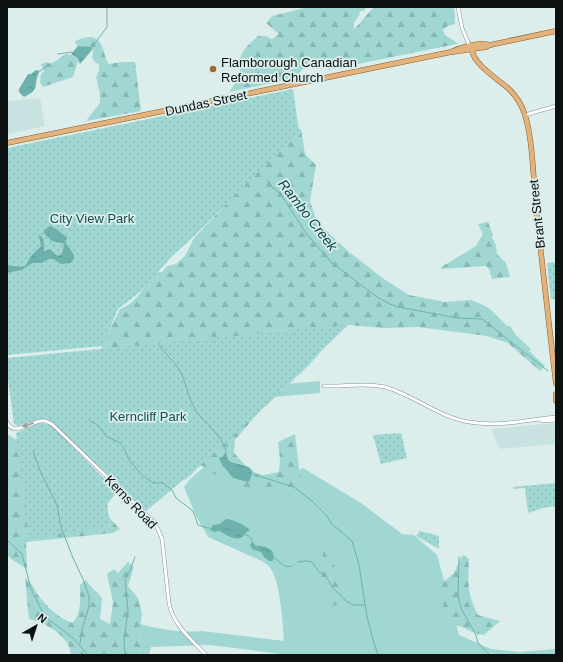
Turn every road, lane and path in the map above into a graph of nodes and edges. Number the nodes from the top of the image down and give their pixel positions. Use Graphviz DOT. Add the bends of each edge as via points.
graph roads {
  1 [pos="458,7"];
  2 [pos="556,31"];
  3 [pos="471,48"];
  4 [pos="556,106"];
  5 [pos="525,115"];
  6 [pos="7,143"];
  7 [pos="556,384"];
  8 [pos="324,386"];
  9 [pos="556,394"];
  10 [pos="556,401"];
  11 [pos="556,417"];
  12 [pos="541,420"];
  13 [pos="556,420"];
  14 [pos="7,423"];
  15 [pos="206,655"];
  1 -- 3 [label="street" via="462,28"];
  2 -- 3 [label="main road, Dundas Street"];
  3 -- 5 [label="main road, Brant Street" via="487,71 510,90"];
  3 -- 6 [label="main road, Dundas Street"];
  4 -- 5 [label="street"];
  5 -- 7 [label="main road, Brant Street"];
  8 -- 12 [label="street" via="357,384 385,387 447,416 468,422 488,425"];
  9 -- 10 [label="main road"];
  11 -- 12 [label="street"];
  12 -- 13 [label="street"];
  15 -- 14 [label="street, Kerns Road, one-way" via="182,631 172,614 162,539 158,529 48,422 40,421 17,429 10,429"];
}
